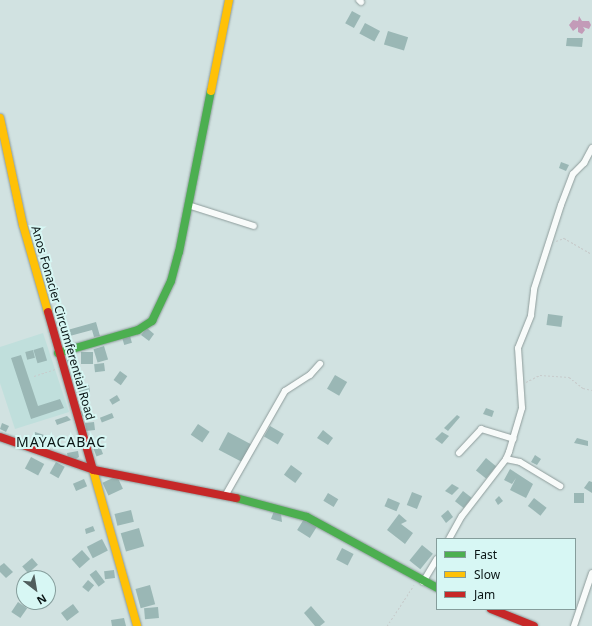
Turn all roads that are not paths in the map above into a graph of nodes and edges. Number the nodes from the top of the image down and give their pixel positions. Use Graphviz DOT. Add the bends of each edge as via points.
graph roads {
  1 [pos="229,0"];
  2 [pos="0,118"];
  3 [pos="592,148"];
  4 [pos="188,205"];
  5 [pos="254,226"];
  6 [pos="58,353"];
  7 [pos="320,364"];
  8 [pos="0,437"];
  9 [pos="513,439"];
  10 [pos="459,454"];
  11 [pos="506,460"];
  12 [pos="94,470"];
  13 [pos="560,486"];
  14 [pos="225,496"];
  15 [pos="450,538"];
  16 [pos="436,560"];
  17 [pos="592,573"];
  18 [pos="420,581"];
  19 [pos="436,588"];
  20 [pos="494,610"];
  21 [pos="137,626"];
  22 [pos="534,626"];
  23 [pos="574,626"];
  1 -- 4 [label="street"];
  2 -- 6 [label="street, Anos Fonacier Circumferential Road" via="23,225"];
  3 -- 9 [label="street" via="584,163 572,174 518,348 522,408"];
  4 -- 5 [label="street"];
  4 -- 6 [label="street" via="171,281 152,321 138,330"];
  6 -- 12 [label="street, Anos Fonacier Circumferential Road"];
  7 -- 14 [label="street" via="310,376 285,391"];
  8 -- 12 [label="street"];
  9 -- 10 [label="street" via="481,428"];
  9 -- 11 [label="street"];
  11 -- 13 [label="street" via="520,462"];
  11 -- 15 [label="street" via="462,516"];
  12 -- 14 [label="street"];
  12 -- 21 [label="street, Anos Fonacier Circumferential Road"];
  14 -- 18 [label="street" via="263,503 308,517"];
  16 -- 18 [label="street"];
  17 -- 23 [label="street"];
  18 -- 19 [label="street"];
  20 -- 22 [label="street"];
}
